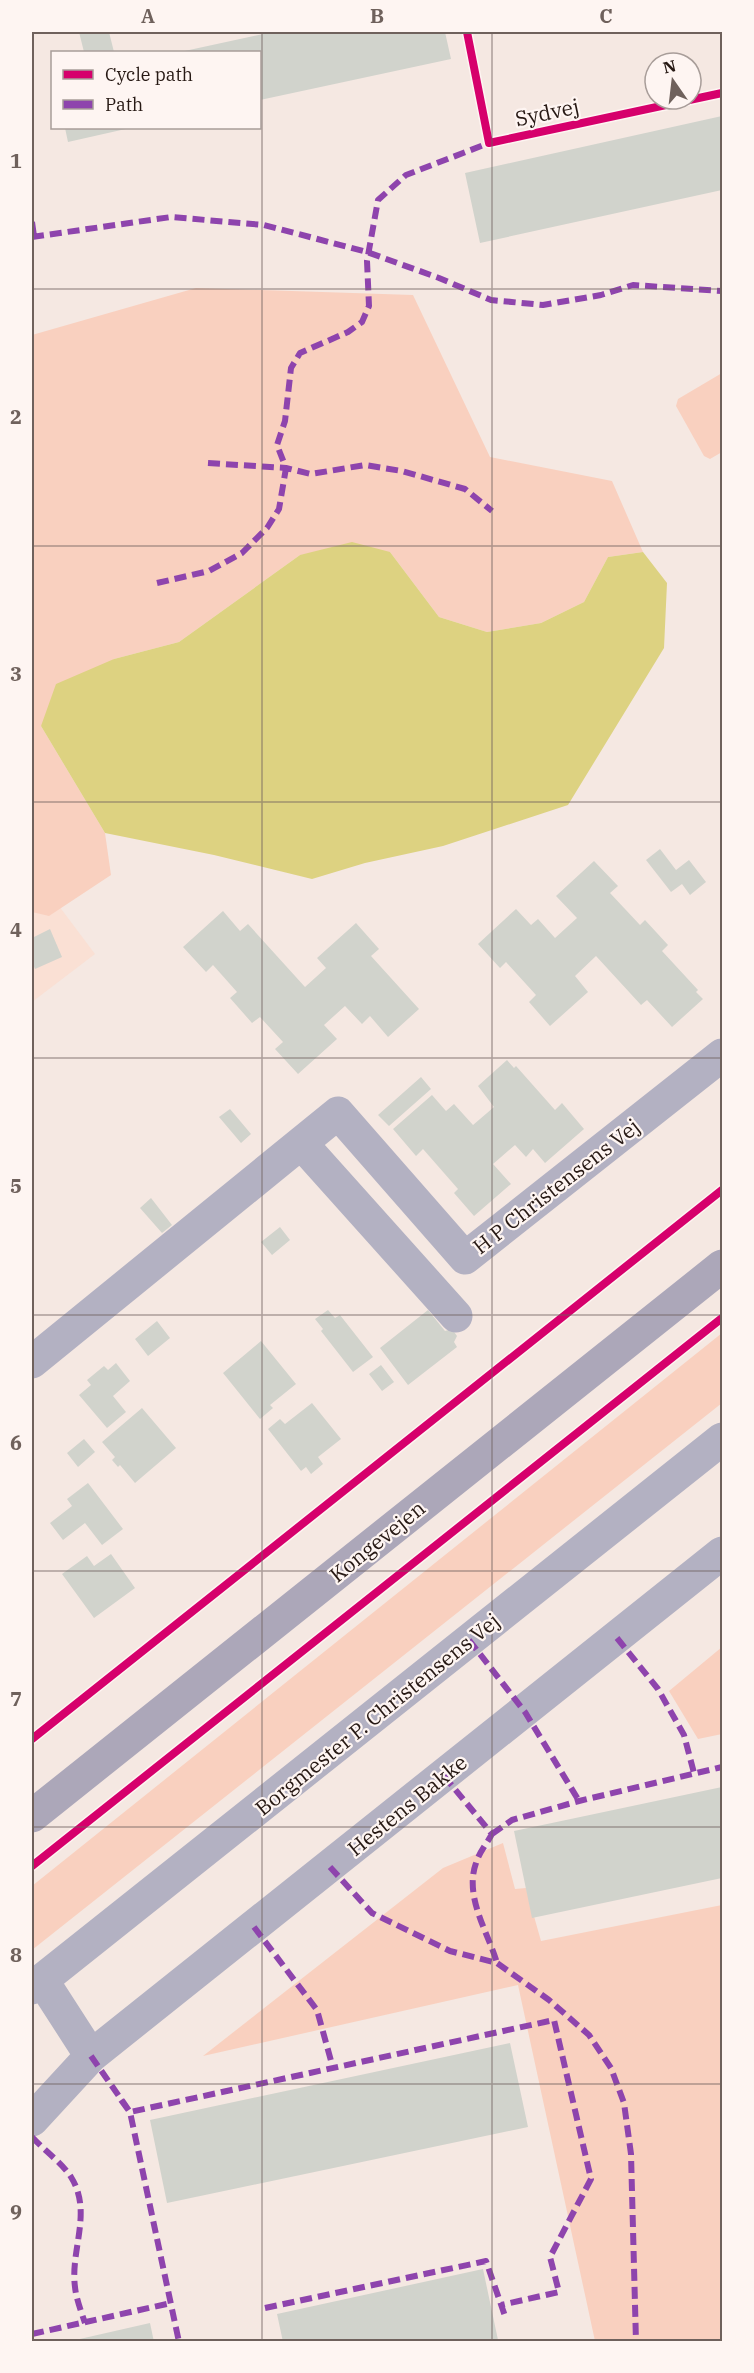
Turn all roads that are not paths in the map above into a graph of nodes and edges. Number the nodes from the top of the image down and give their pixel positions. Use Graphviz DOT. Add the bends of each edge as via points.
graph roads {
  1 [pos="723,1055"];
  2 [pos="301,1143"];
  3 [pos="723,1266"];
  4 [pos="456,1316"];
  5 [pos="32,1362"];
  6 [pos="721,1443"];
  7 [pos="723,1553"];
  8 [pos="32,1816"];
  9 [pos="37,1984"];
  10 [pos="91,2056"];
  11 [pos="32,2120"];
  1 -- 2 [label="street, H P Christensens Vej" via="465,1258 338,1113"];
  2 -- 4 [label="street"];
  2 -- 5 [label="street, H P Christensens Vej"];
  3 -- 8 [label="main road, Kongevejen"];
  6 -- 9 [label="street, Borgmester P. Christensens Vej"];
  7 -- 10 [label="street, Hestens Bakke"];
  9 -- 10 [label="street"];
  10 -- 11 [label="street, Hestens Bakke"];
}
